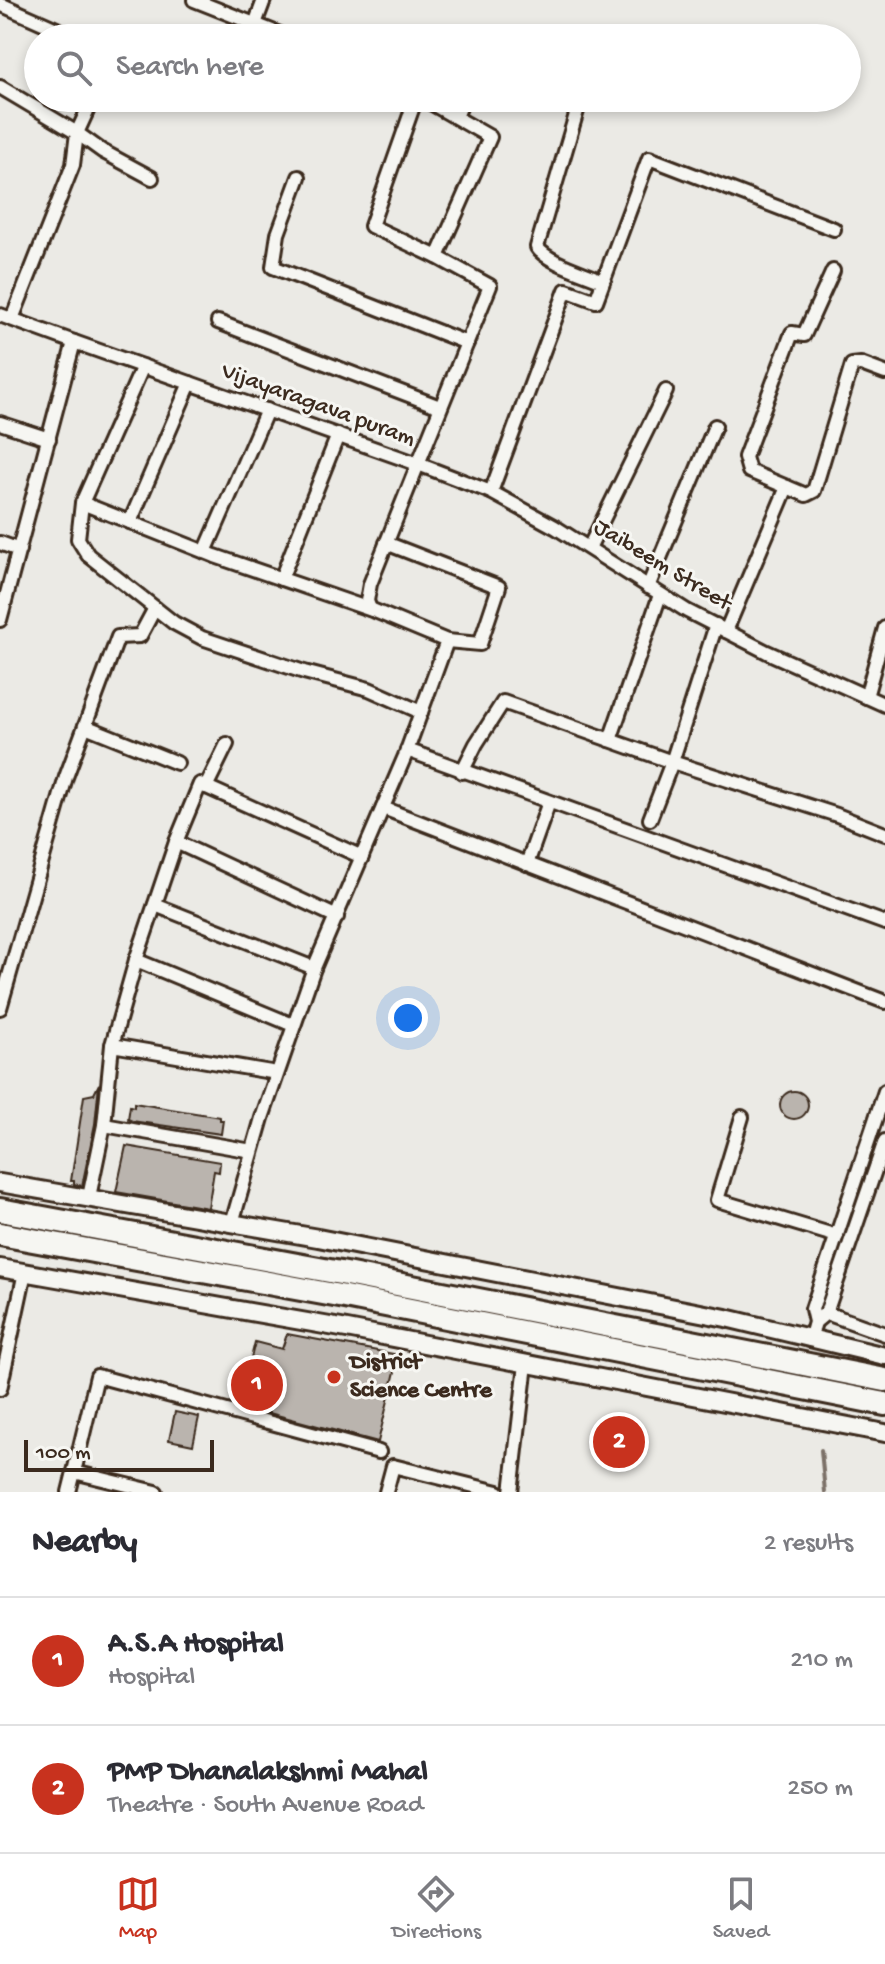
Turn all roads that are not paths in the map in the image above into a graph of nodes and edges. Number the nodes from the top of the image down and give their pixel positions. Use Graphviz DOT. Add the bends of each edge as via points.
graph roads {
  1 [pos="194,0"];
  2 [pos="264,0"];
  3 [pos="0,4"];
  4 [pos="45,24"];
  5 [pos="255,24"];
  6 [pos="0,87"];
  7 [pos="24,101"];
  8 [pos="42,112"];
  9 [pos="87,112"];
  10 [pos="414,112"];
  11 [pos="446,112"];
  12 [pos="458,112"];
  13 [pos="577,112"];
  14 [pos="456,117"];
  15 [pos="77,133"];
  16 [pos="299,177"];
  17 [pos="152,178"];
  18 [pos="834,229"];
  19 [pos="437,257"];
  20 [pos="833,271"];
  21 [pos="603,281"];
  22 [pos="6,317"];
  23 [pos="218,322"];
  24 [pos="74,342"];
  25 [pos="467,343"];
  26 [pos="143,366"];
  27 [pos="885,373"];
  28 [pos="190,383"];
  29 [pos="666,391"];
  30 [pos="440,407"];
  31 [pos="267,410"];
  32 [pos="0,423"];
  33 [pos="715,426"];
  34 [pos="338,435"];
  35 [pos="49,439"];
  36 [pos="418,464"];
  37 [pos="787,487"];
  38 [pos="491,492"];
  39 [pos="82,503"];
  40 [pos="130,522"];
  41 [pos="0,543"];
  42 [pos="386,543"];
  43 [pos="589,548"];
  44 [pos="19,550"];
  45 [pos="205,552"];
  46 [pos="281,579"];
  47 [pos="648,587"];
  48 [pos="660,595"];
  49 [pos="155,608"];
  50 [pos="372,610"];
  51 [pos="0,620"];
  52 [pos="721,628"];
  53 [pos="885,628"];
  54 [pos="447,641"];
  55 [pos="866,697"];
  56 [pos="885,705"];
  57 [pos="421,712"];
  58 [pos="85,726"];
  59 [pos="610,740"];
  60 [pos="227,744"];
  61 [pos="407,750"];
  62 [pos="672,762"];
  63 [pos="177,763"];
  64 [pos="462,772"];
  65 [pos="206,787"];
  66 [pos="549,802"];
  67 [pos="383,808"];
  68 [pos="650,819"];
  69 [pos="885,834"];
  70 [pos="176,842"];
  71 [pos="362,857"];
  72 [pos="527,864"];
  73 [pos="155,905"];
  74 [pos="337,917"];
  75 [pos="885,923"];
  76 [pos="136,960"];
  77 [pos="314,968"];
  78 [pos="885,1002"];
  79 [pos="0,1008"];
  80 [pos="293,1025"];
  81 [pos="112,1045"];
  82 [pos="277,1073"];
  83 [pos="885,1091"];
  84 [pos="742,1117"];
  85 [pos="104,1125"];
  86 [pos="885,1141"];
  87 [pos="252,1151"];
  88 [pos="0,1183"];
  89 [pos="89,1197"];
  90 [pos="0,1210"];
  91 [pos="232,1223"];
  92 [pos="0,1234"];
  93 [pos="837,1236"];
  94 [pos="0,1268"];
  95 [pos="25,1272"];
  96 [pos="826,1313"];
  97 [pos="815,1322"];
  98 [pos="885,1334"];
  99 [pos="810,1340"];
  100 [pos="885,1356"];
  101 [pos="526,1364"];
  102 [pos="885,1380"];
  103 [pos="0,1389"];
  104 [pos="885,1404"];
  105 [pos="885,1433"];
  106 [pos="379,1452"];
  107 [pos="74,1472"];
  108 [pos="69,1492"];
  109 [pos="156,1492"];
  110 [pos="386,1492"];
  111 [pos="498,1492"];
  112 [pos="511,1492"];
  1 -- 5 [label="street"];
  2 -- 5 [label="street"];
  3 -- 4 [label="street"];
  6 -- 7 [label="street"];
  8 -- 15 [label="street"];
  9 -- 15 [label="street"];
  10 -- 19 [label="street" via="371,226"];
  11 -- 14 [label="street"];
  12 -- 14 [label="street"];
  13 -- 21 [label="street" via="537,247"];
  14 -- 19 [label="street" via="490,137"];
  15 -- 17 [label="street"];
  15 -- 22 [label="street" via="73,165"];
  16 -- 25 [label="street" via="278,234 273,267"];
  18 -- 21 [label="street" via="649,158"];
  19 -- 25 [label="street" via="490,286"];
  20 -- 37 [label="street" via="804,335 792,333 745,457 749,471"];
  21 -- 38 [label="street" via="596,301 566,290"];
  22 -- 24 [label="street, Vijayaragava puram"];
  23 -- 30 [label="street"];
  24 -- 26 [label="street, Vijayaragava puram"];
  24 -- 35 [label="street"];
  25 -- 30 [label="street"];
  26 -- 28 [label="street, Vijayaragava puram"];
  26 -- 39 [label="street"];
  27 -- 37 [label="street" via="852,365 814,491 806,495"];
  28 -- 31 [label="street, Vijayaragava puram"];
  28 -- 40 [label="street"];
  29 -- 43 [label="street"];
  30 -- 36 [label="street"];
  31 -- 34 [label="street, Vijayaragava puram"];
  31 -- 45 [label="street"];
  32 -- 35 [label="street"];
  33 -- 47 [label="street"];
  34 -- 36 [label="street, Vijayaragava puram"];
  34 -- 46 [label="street"];
  35 -- 44 [label="street"];
  36 -- 38 [label="street, Jaibeem Street"];
  36 -- 42 [label="street, Vijayaragava puram"];
  37 -- 52 [label="street"];
  38 -- 43 [label="street, Jaibeem Street"];
  39 -- 40 [label="street"];
  39 -- 49 [label="street" via="78,539 88,555"];
  40 -- 45 [label="street"];
  41 -- 44 [label="street"];
  42 -- 50 [label="street, Vijayaragava puram" via="367,601"];
  42 -- 54 [label="street" via="499,587 480,644"];
  43 -- 47 [label="street, Jaibeem Street"];
  44 -- 51 [label="street"];
  45 -- 46 [label="street"];
  46 -- 50 [label="street"];
  47 -- 48 [label="street, Jaibeem Street"];
  48 -- 52 [label="street, Jaibeem Street"];
  48 -- 59 [label="street"];
  49 -- 57 [label="street" via="202,638 369,689"];
  49 -- 58 [label="street" via="140,636 118,637"];
  50 -- 54 [label="street"];
  52 -- 55 [label="street, Jaibeem Street"];
  52 -- 62 [label="street"];
  53 -- 55 [label="street"];
  54 -- 57 [label="street"];
  55 -- 56 [label="street, Jaibeem Street"];
  57 -- 61 [label="street"];
  58 -- 63 [label="street"];
  58 -- 79 [label="street"];
  59 -- 62 [label="street"];
  59 -- 64 [label="street" via="503,702"];
  60 -- 65 [label="street"];
  61 -- 64 [label="street"];
  61 -- 67 [label="street"];
  62 -- 68 [label="street"];
  62 -- 69 [label="street"];
  64 -- 66 [label="street"];
  65 -- 70 [label="street" via="200,784"];
  65 -- 71 [label="street"];
  66 -- 72 [label="street"];
  66 -- 75 [label="street"];
  67 -- 71 [label="street"];
  67 -- 72 [label="street"];
  70 -- 73 [label="street"];
  70 -- 74 [label="street"];
  71 -- 74 [label="street"];
  72 -- 78 [label="street"];
  73 -- 76 [label="street"];
  73 -- 77 [label="street"];
  74 -- 77 [label="street"];
  76 -- 80 [label="street"];
  76 -- 81 [label="street"];
  77 -- 80 [label="street"];
  80 -- 82 [label="street"];
  81 -- 82 [label="street"];
  81 -- 85 [label="street"];
  82 -- 87 [label="street"];
  83 -- 93 [label="street"];
  84 -- 93 [label="street" via="717,1200"];
  85 -- 87 [label="street"];
  85 -- 89 [label="street"];
  86 -- 96 [label="street"];
  87 -- 91 [label="street"];
  88 -- 89 [label="main road"];
  89 -- 91 [label="main road"];
  90 -- 102 [label="highway"];
  91 -- 99 [label="main road" via="726,1318"];
  92 -- 104 [label="highway"];
  93 -- 97 [label="street" via="812,1309"];
  94 -- 95 [label="main road"];
  95 -- 101 [label="main road"];
  95 -- 103 [label="street"];
  96 -- 97 [label="street"];
  96 -- 98 [label="street"];
  97 -- 99 [label="street"];
  99 -- 100 [label="main road"];
  101 -- 105 [label="main road"];
  101 -- 112 [label="street"];
  106 -- 107 [label="street" via="97,1376"];
  107 -- 108 [label="street"];
  107 -- 109 [label="street"];
  110 -- 111 [label="street" via="393,1466"];
}
